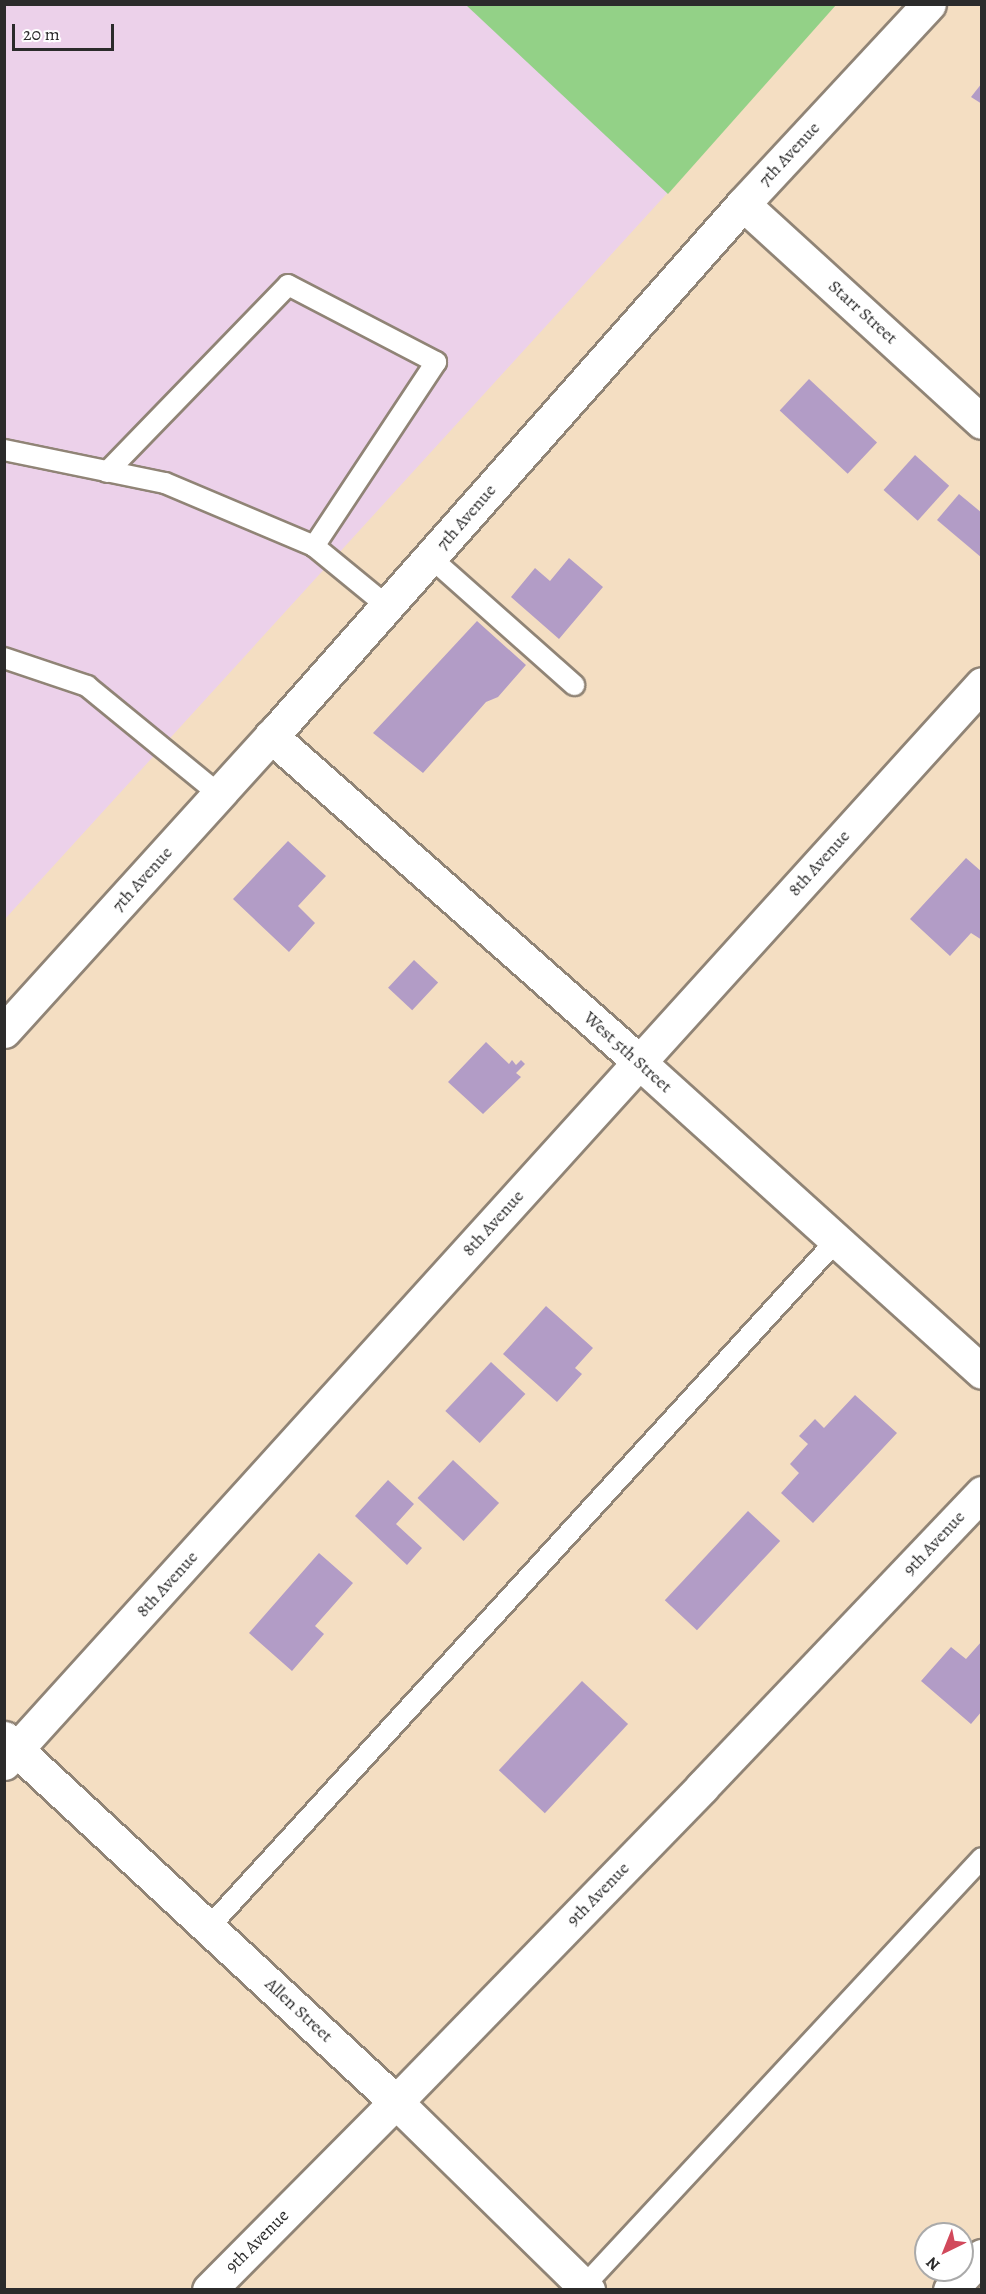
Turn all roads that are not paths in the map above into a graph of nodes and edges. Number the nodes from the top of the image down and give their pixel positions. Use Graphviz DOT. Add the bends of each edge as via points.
graph roads {
  1 [pos="929,4"];
  2 [pos="743,204"];
  3 [pos="981,422"];
  4 [pos="4,450"];
  5 [pos="107,472"];
  6 [pos="314,546"];
  7 [pos="430,558"];
  8 [pos="387,606"];
  9 [pos="4,658"];
  10 [pos="981,684"];
  11 [pos="574,685"];
  12 [pos="271,736"];
  13 [pos="219,794"];
  14 [pos="4,1031"];
  15 [pos="639,1062"];
  16 [pos="836,1240"];
  17 [pos="981,1372"];
  18 [pos="981,1493"];
  19 [pos="9,1750"];
  20 [pos="981,1858"];
  21 [pos="210,1926"];
  22 [pos="396,2102"];
  23 [pos="981,2256"];
  24 [pos="586,2288"];
  25 [pos="209,2289"];
  26 [pos="950,2289"];
  1 -- 2 [label="street, 7th Avenue"];
  2 -- 3 [label="street, Starr Street"];
  2 -- 7 [label="street, 7th Avenue"];
  4 -- 5 [label="lane"];
  5 -- 6 [label="lane" via="165,483"];
  5 -- 6 [label="lane" via="288,285 436,362"];
  6 -- 8 [label="lane"];
  7 -- 8 [label="street, 7th Avenue"];
  7 -- 11 [label="lane"];
  8 -- 12 [label="street, 7th Avenue"];
  9 -- 13 [label="lane" via="87,686"];
  10 -- 15 [label="street, 8th Avenue"];
  12 -- 13 [label="street, 7th Avenue"];
  12 -- 15 [label="street, West 5th Street" via="425,863"];
  13 -- 14 [label="street, 7th Avenue"];
  15 -- 16 [label="street, West 5th Street"];
  15 -- 19 [label="street, 8th Avenue"];
  16 -- 17 [label="street, West 5th Street"];
  16 -- 21 [label="lane"];
  18 -- 22 [label="street, 9th Avenue"];
  19 -- 21 [label="street, Allen Street"];
  20 -- 24 [label="lane"];
  21 -- 22 [label="street, Allen Street"];
  22 -- 24 [label="street, Allen Street"];
  22 -- 25 [label="street, 9th Avenue"];
  23 -- 26 [label="street"];
}
